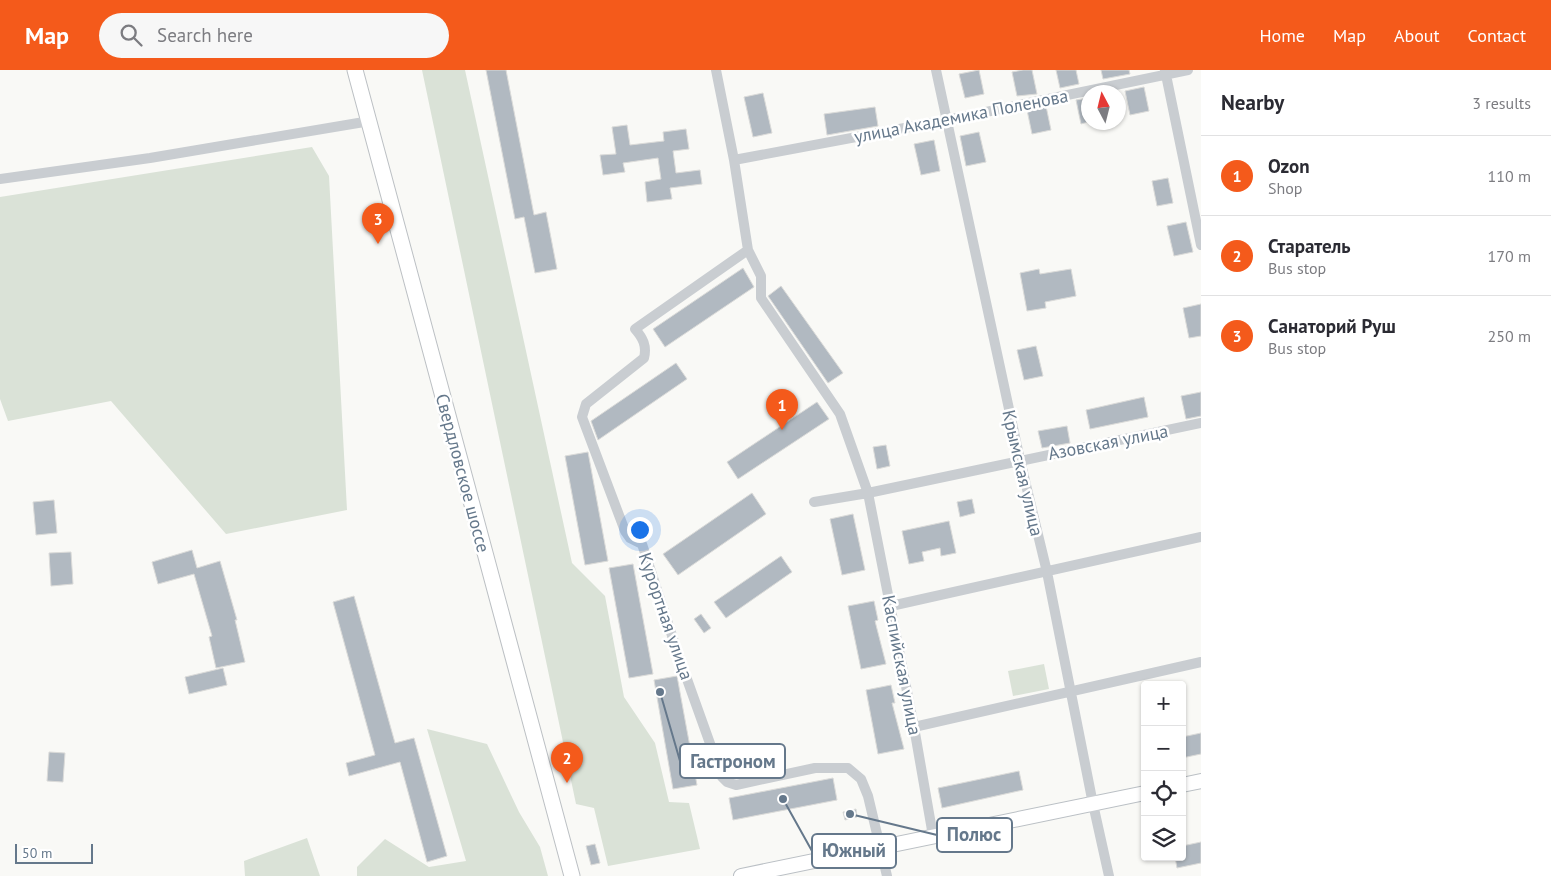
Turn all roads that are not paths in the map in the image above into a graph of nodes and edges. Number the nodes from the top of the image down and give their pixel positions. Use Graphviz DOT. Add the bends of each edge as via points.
graph roads {
  1 [pos="356,70"];
  2 [pos="716,70"];
  3 [pos="936,70"];
  4 [pos="1188,70"];
  5 [pos="1166,72"];
  6 [pos="946,120"];
  7 [pos="370,121"];
  8 [pos="734,160"];
  9 [pos="0,178"];
  10 [pos="1201,245"];
  11 [pos="748,250"];
  12 [pos="1201,423"];
  13 [pos="1020,460"];
  14 [pos="868,493"];
  15 [pos="814,502"];
  16 [pos="1201,537"];
  17 [pos="1047,572"];
  18 [pos="891,606"];
  19 [pos="1201,662"];
  20 [pos="1072,690"];
  21 [pos="914,727"];
  22 [pos="1201,781"];
  23 [pos="1186,784"];
  24 [pos="1141,794"];
  25 [pos="1092,804"];
  26 [pos="933,836"];
  27 [pos="881,847"];
  28 [pos="572,876"];
  29 [pos="741,876"];
  30 [pos="888,876"];
  31 [pos="1109,876"];
  1 -- 7 [label="main road, Свердловское шоссе"];
  2 -- 8 [label="street, Каспийская улица"];
  3 -- 6 [label="street, Крымская улица"];
  4 -- 5 [label="street, улица Академика Поленова"];
  5 -- 6 [label="street, улица Академика Поленова"];
  5 -- 10 [label="street"];
  6 -- 8 [label="street, улица Академика Поленова"];
  6 -- 13 [label="street, Крымская улица"];
  7 -- 9 [label="street" via="150,158"];
  7 -- 28 [label="main road, Свердловское шоссе"];
  8 -- 11 [label="street, Каспийская улица"];
  11 -- 14 [label="street, Каспийская улица" via="761,276 764,304 840,414"];
  11 -- 27 [label="street, Курортная улица" via="635,329 643,340 644,358 586,404 582,417 625,531 630,538 642,544 722,777 736,785 815,768 848,768 861,779"];
  12 -- 13 [label="street, Азовская улица"];
  13 -- 14 [label="street, Азовская улица"];
  13 -- 17 [label="street, Крымская улица"];
  14 -- 15 [label="street, Азовская улица"];
  14 -- 18 [label="street, Каспийская улица"];
  16 -- 17 [label="street"];
  17 -- 18 [label="street"];
  17 -- 20 [label="street, Крымская улица"];
  18 -- 21 [label="street, Каспийская улица"];
  19 -- 20 [label="street"];
  20 -- 21 [label="street"];
  20 -- 25 [label="street, Крымская улица"];
  21 -- 26 [label="street, Каспийская улица"];
  22 -- 23 [label="street"];
  24 -- 25 [label="street"];
  25 -- 26 [label="street"];
  25 -- 31 [label="street, Крымская улица"];
  26 -- 27 [label="street"];
  27 -- 29 [label="street"];
  27 -- 30 [label="street"];
}
